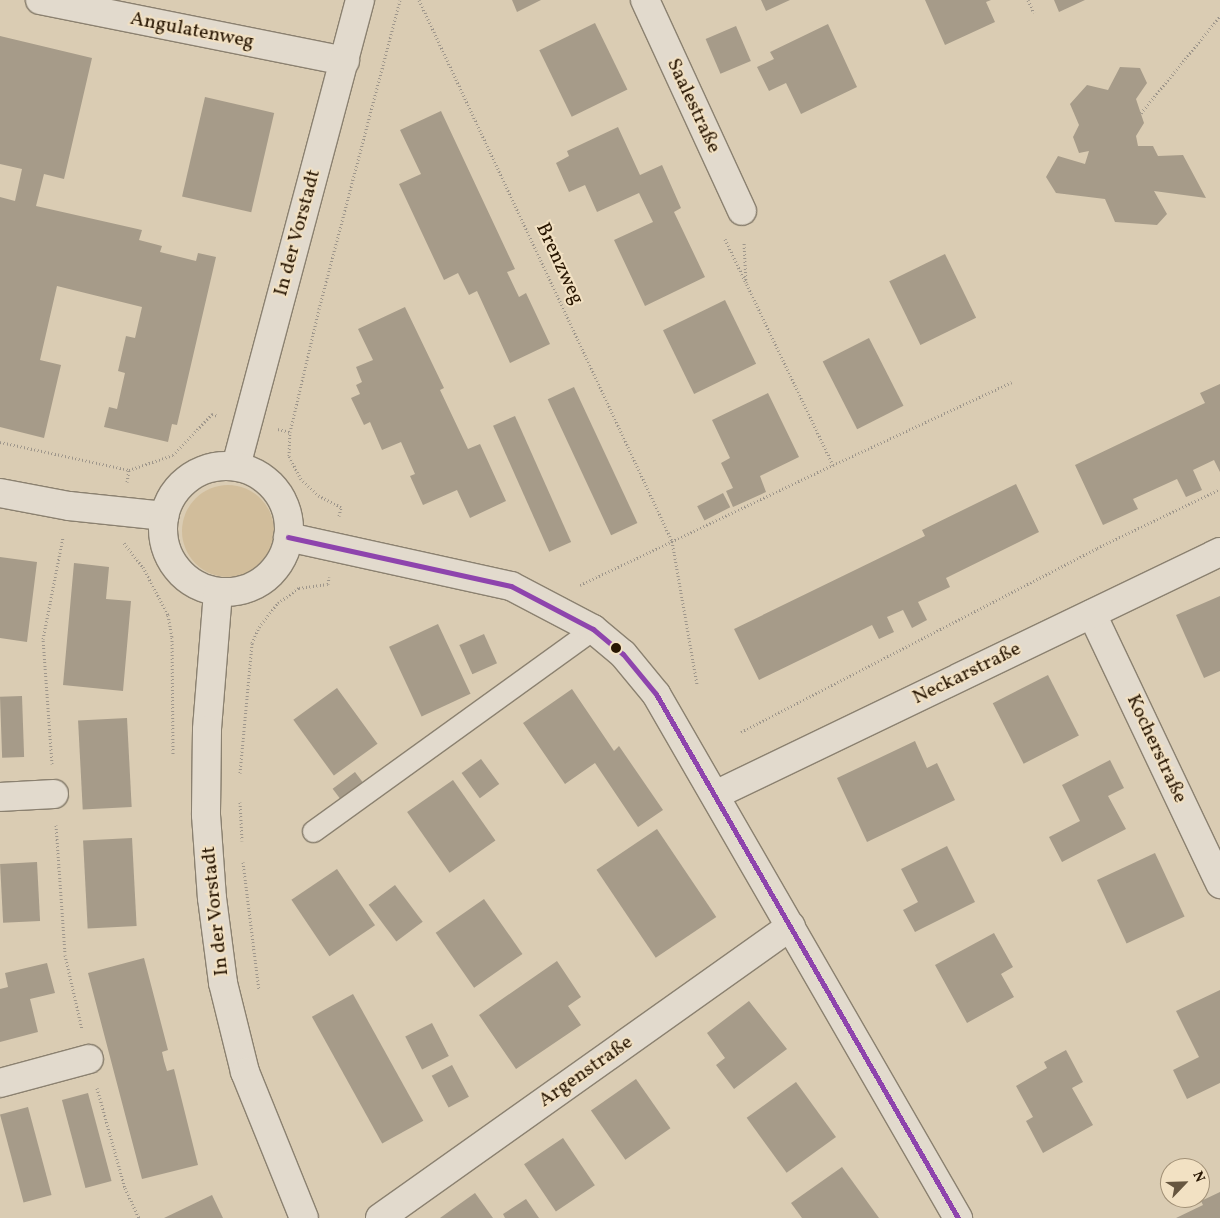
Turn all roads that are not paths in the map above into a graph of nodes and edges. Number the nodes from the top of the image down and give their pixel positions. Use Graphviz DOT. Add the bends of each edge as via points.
graph roads {
  1 [pos="40,0"];
  2 [pos="360,0"];
  3 [pos="645,0"];
  4 [pos="345,61"];
  5 [pos="742,211"];
  6 [pos="236,466"];
  7 [pos="0,493"];
  8 [pos="164,516"];
  9 [pos="288,537"];
  10 [pos="1220,552"];
  11 [pos="218,592"];
  12 [pos="1092,614"];
  13 [pos="593,629"];
  14 [pos="54,794"];
  15 [pos="715,794"];
  16 [pos="0,797"];
  17 [pos="313,830"];
  18 [pos="1220,884"];
  19 [pos="791,926"];
  20 [pos="89,1059"];
  21 [pos="0,1083"];
  22 [pos="304,1218"];
  23 [pos="380,1218"];
  24 [pos="958,1218"];
  1 -- 4 [label="street, Angulatenweg"];
  2 -- 4 [label="street, In der Vorstadt"];
  3 -- 5 [label="street, Saalestraße"];
  4 -- 6 [label="street, In der Vorstadt"];
  6 -- 8 [label="street" via="217,466 198,472 182,483"];
  6 -- 9 [label="street" via="270,484 288,518"];
  7 -- 8 [label="street" via="70,506"];
  8 -- 11 [label="street" via="165,543 181,573 198,586"];
  9 -- 11 [label="street" via="282,556 271,572 256,584 237,591"];
  9 -- 13 [label="street" via="334,550 511,586"];
  10 -- 12 [label="street, Neckarstraße"];
  11 -- 22 [label="street, In der Vorstadt" via="206,730 206,815 223,982 245,1072"];
  12 -- 15 [label="street, Neckarstraße"];
  12 -- 18 [label="street, Kocherstraße"];
  13 -- 15 [label="street" via="623,654 656,694"];
  13 -- 17 [label="lane"];
  14 -- 16 [label="street"];
  15 -- 19 [label="street"];
  19 -- 23 [label="street, Argenstraße"];
  19 -- 24 [label="street"];
  20 -- 21 [label="street"];
}
